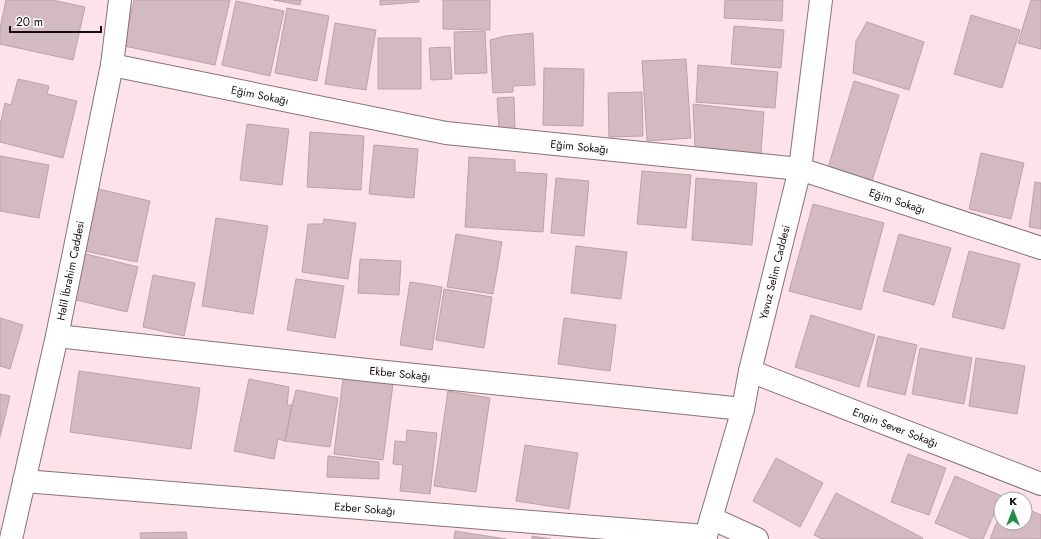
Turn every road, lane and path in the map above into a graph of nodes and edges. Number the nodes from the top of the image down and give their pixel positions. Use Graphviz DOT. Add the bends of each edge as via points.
graph roads {
  1 [pos="120,0"];
  2 [pos="821,0"];
  3 [pos="112,66"];
  4 [pos="800,169"];
  5 [pos="1041,248"];
  6 [pos="57,336"];
  7 [pos="750,371"];
  8 [pos="743,409"];
  9 [pos="24,481"];
  10 [pos="1041,484"];
  11 [pos="707,531"];
  12 [pos="11,539"];
  13 [pos="757,539"];
  1 -- 3 [label="street, Halil İbrahim Caddesi"];
  2 -- 4 [label="street, Yavuz Selim Caddesi"];
  3 -- 4 [label="street, Eğim Sokağı" via="446,133"];
  3 -- 6 [label="street, Halil İbrahim Caddesi"];
  4 -- 5 [label="street, Eğim Sokağı"];
  4 -- 7 [label="street, Yavuz Selim Caddesi"];
  6 -- 8 [label="street, Ekber Sokağı"];
  6 -- 9 [label="street, Halil İbrahim Caddesi"];
  7 -- 8 [label="street, Yavuz Selim Caddesi"];
  7 -- 10 [label="street, Engin Sever Sokağı"];
  8 -- 11 [label="street, Yavuz Selim Caddesi"];
  9 -- 11 [label="street, Ezber Sokağı"];
  9 -- 12 [label="street, Halil İbrahim Caddesi"];
  11 -- 13 [label="street, Ezber Sokağı"];
}
